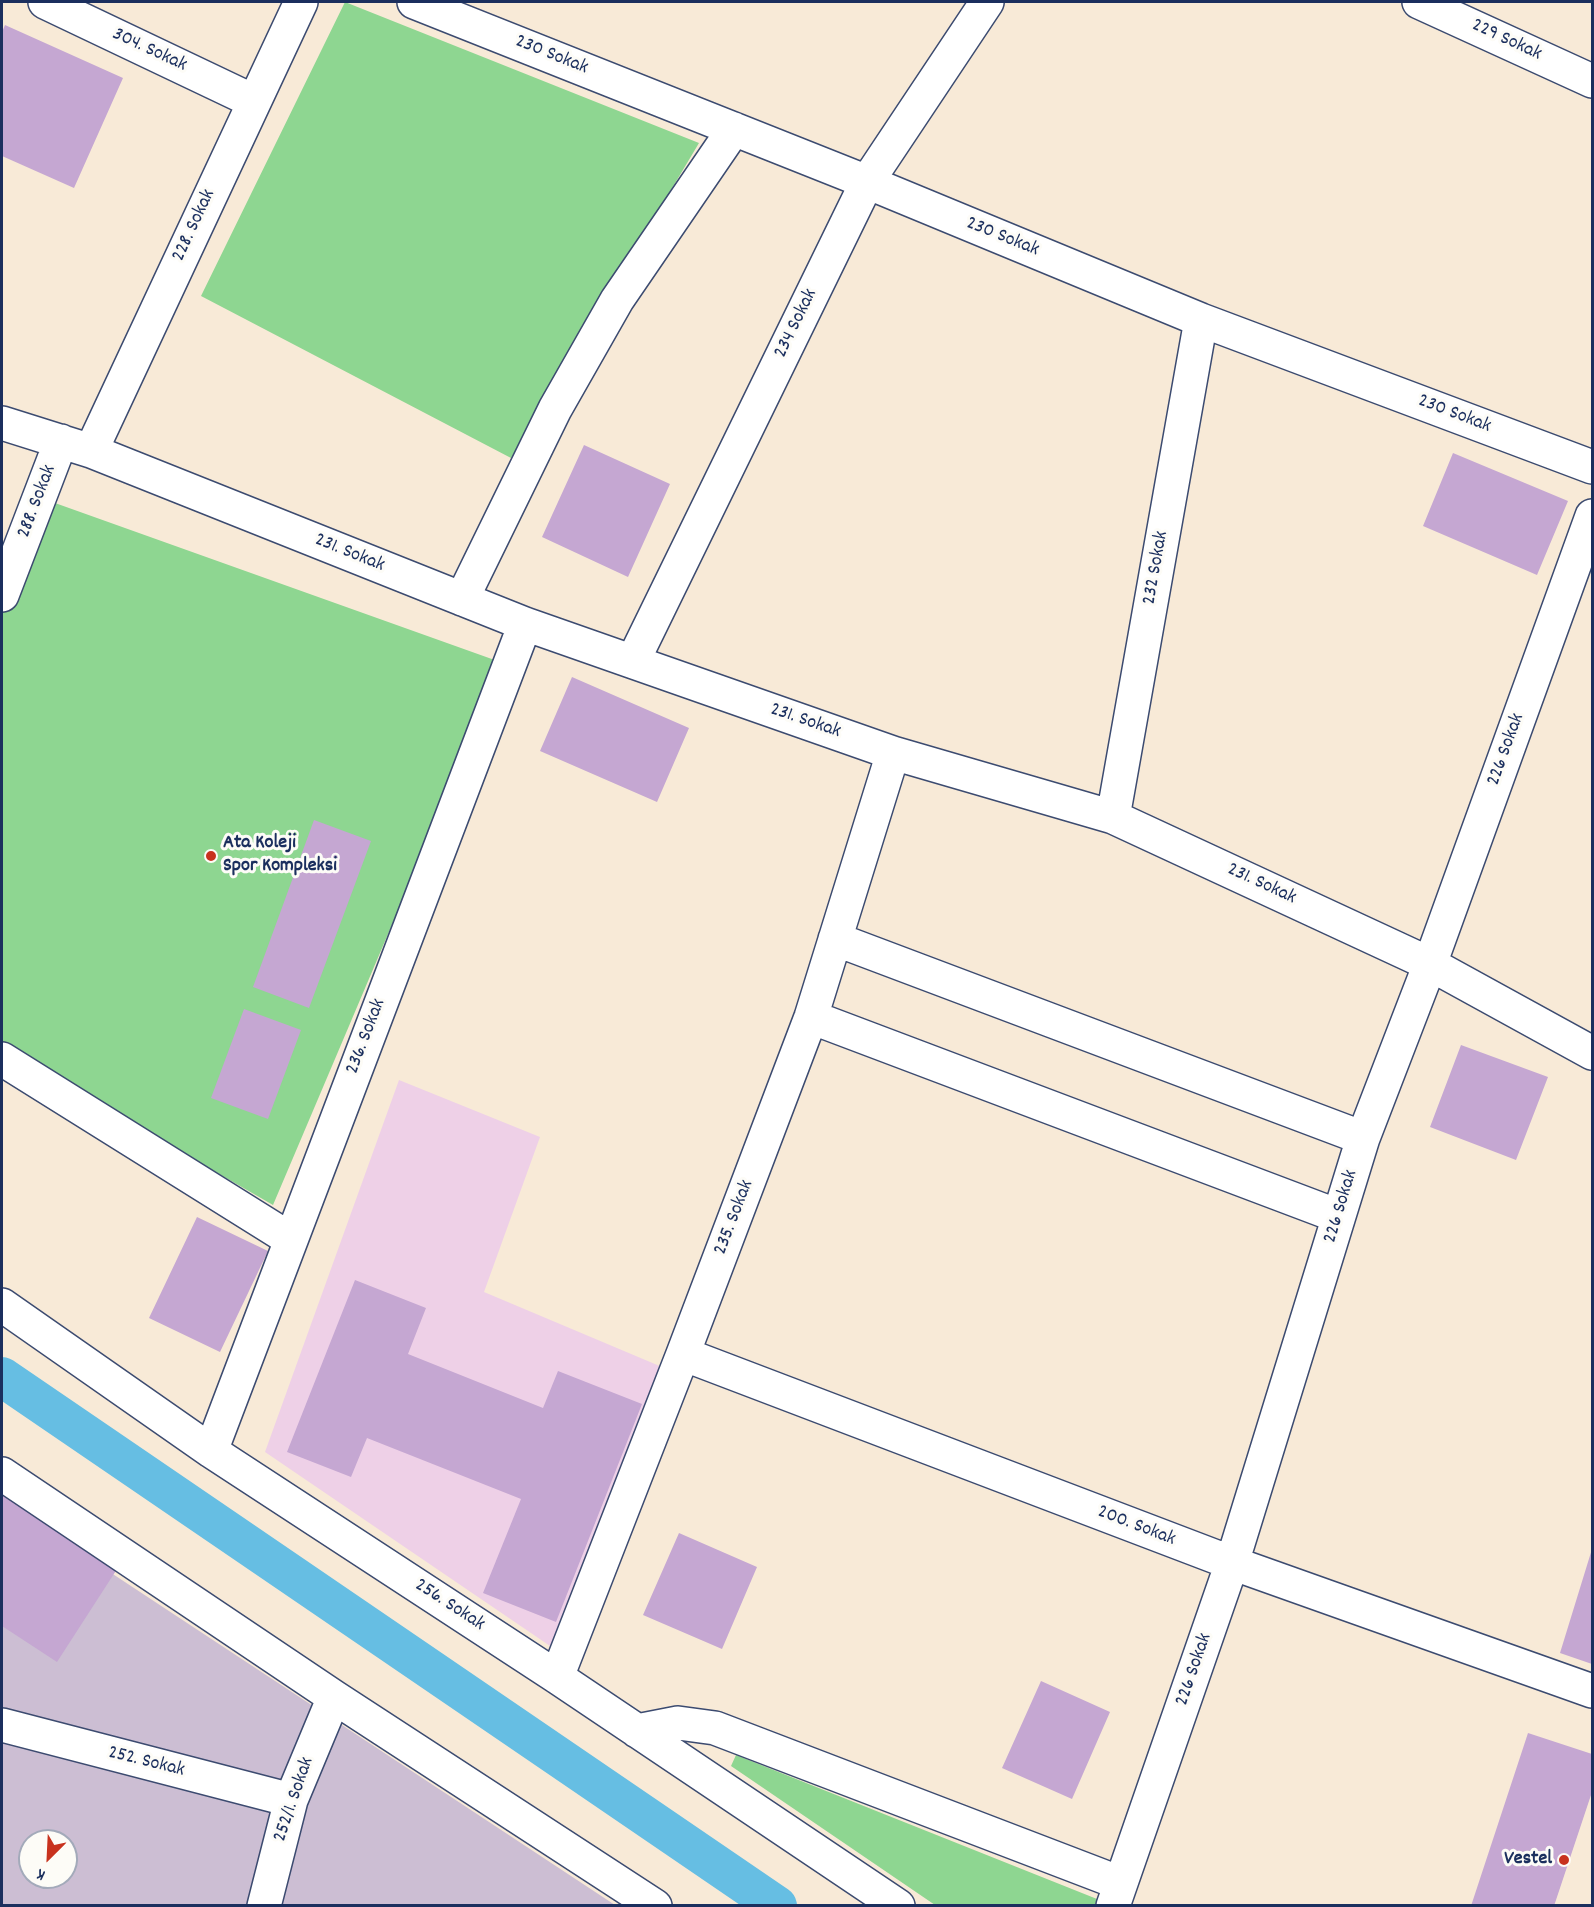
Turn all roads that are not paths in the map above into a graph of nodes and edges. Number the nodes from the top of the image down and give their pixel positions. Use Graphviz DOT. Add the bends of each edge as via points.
graph roads {
  1 [pos="45,2"];
  2 [pos="301,2"];
  3 [pos="414,2"];
  4 [pos="987,2"];
  5 [pos="1419,2"];
  6 [pos="1593,81"];
  7 [pos="253,101"];
  8 [pos="734,129"];
  9 [pos="867,182"];
  10 [pos="1201,320"];
  11 [pos="2,423"];
  12 [pos="76,446"];
  13 [pos="1593,467"];
  14 [pos="1593,516"];
  15 [pos="2,595"];
  16 [pos="462,599"];
  17 [pos="525,624"];
  18 [pos="633,661"];
  19 [pos="892,753"];
  20 [pos="1113,817"];
  21 [pos="835,939"];
  22 [pos="1430,964"];
  23 [pos="811,1017"];
  24 [pos="1593,1053"];
  25 [pos="2,1059"];
  26 [pos="1363,1138"];
  27 [pos="1338,1216"];
  28 [pos="290,1239"];
  29 [pos="2,1305"];
  30 [pos="684,1354"];
  31 [pos="211,1451"];
  32 [pos="2,1474"];
  33 [pos="1232,1563"];
  34 [pos="557,1677"];
  35 [pos="1593,1691"];
  36 [pos="334,1697"];
  37 [pos="2,1725"];
  38 [pos="637,1731"];
  39 [pos="291,1800"];
  40 [pos="1117,1894"];
  41 [pos="264,1905"];
  42 [pos="655,1905"];
  43 [pos="898,1905"];
  1 -- 7 [label="street, 304. Sokak"];
  2 -- 7 [label="street, 228. Sokak"];
  3 -- 8 [label="street, 230 Sokak"];
  4 -- 9 [label="street, 234 Sokak"];
  5 -- 6 [label="street, 229 Sokak"];
  7 -- 12 [label="street, 228. Sokak"];
  8 -- 9 [label="street, 230 Sokak"];
  8 -- 16 [label="street" via="617,300 555,409"];
  9 -- 10 [label="street, 230 Sokak"];
  9 -- 18 [label="street, 234 Sokak"];
  10 -- 13 [label="street, 230 Sokak"];
  10 -- 20 [label="street, 232 Sokak"];
  11 -- 12 [label="street, 231. Sokak"];
  12 -- 15 [label="street, 288. Sokak"];
  12 -- 16 [label="street, 231. Sokak"];
  14 -- 22 [label="street, 226 Sokak"];
  16 -- 17 [label="street, 231. Sokak"];
  17 -- 18 [label="street, 231. Sokak"];
  17 -- 28 [label="street, 236. Sokak"];
  18 -- 19 [label="street, 231. Sokak"];
  19 -- 20 [label="street, 231. Sokak"];
  19 -- 21 [label="street, 235. Sokak"];
  20 -- 22 [label="street, 231. Sokak"];
  21 -- 23 [label="street, 235. Sokak"];
  21 -- 26 [label="street"];
  22 -- 24 [label="street, 231. Sokak"];
  22 -- 26 [label="street, 226 Sokak"];
  23 -- 27 [label="street"];
  23 -- 30 [label="street, 235. Sokak"];
  25 -- 28 [label="street"];
  26 -- 27 [label="street, 226 Sokak"];
  27 -- 33 [label="street, 226 Sokak"];
  28 -- 31 [label="street, 236. Sokak"];
  29 -- 31 [label="street, 256. Sokak"];
  30 -- 33 [label="street, 200. Sokak"];
  30 -- 34 [label="street, 235. Sokak"];
  31 -- 34 [label="street, 256. Sokak"];
  32 -- 36 [label="street"];
  33 -- 35 [label="street, 200. Sokak"];
  33 -- 40 [label="street, 226 Sokak"];
  34 -- 38 [label="street, 256. Sokak"];
  36 -- 39 [label="street, 252/1. Sokak"];
  36 -- 42 [label="street"];
  37 -- 39 [label="street, 252. Sokak"];
  38 -- 40 [label="street" via="678,1723 715,1728"];
  38 -- 43 [label="street, 256. Sokak"];
  39 -- 41 [label="street, 252/1. Sokak"];
}
